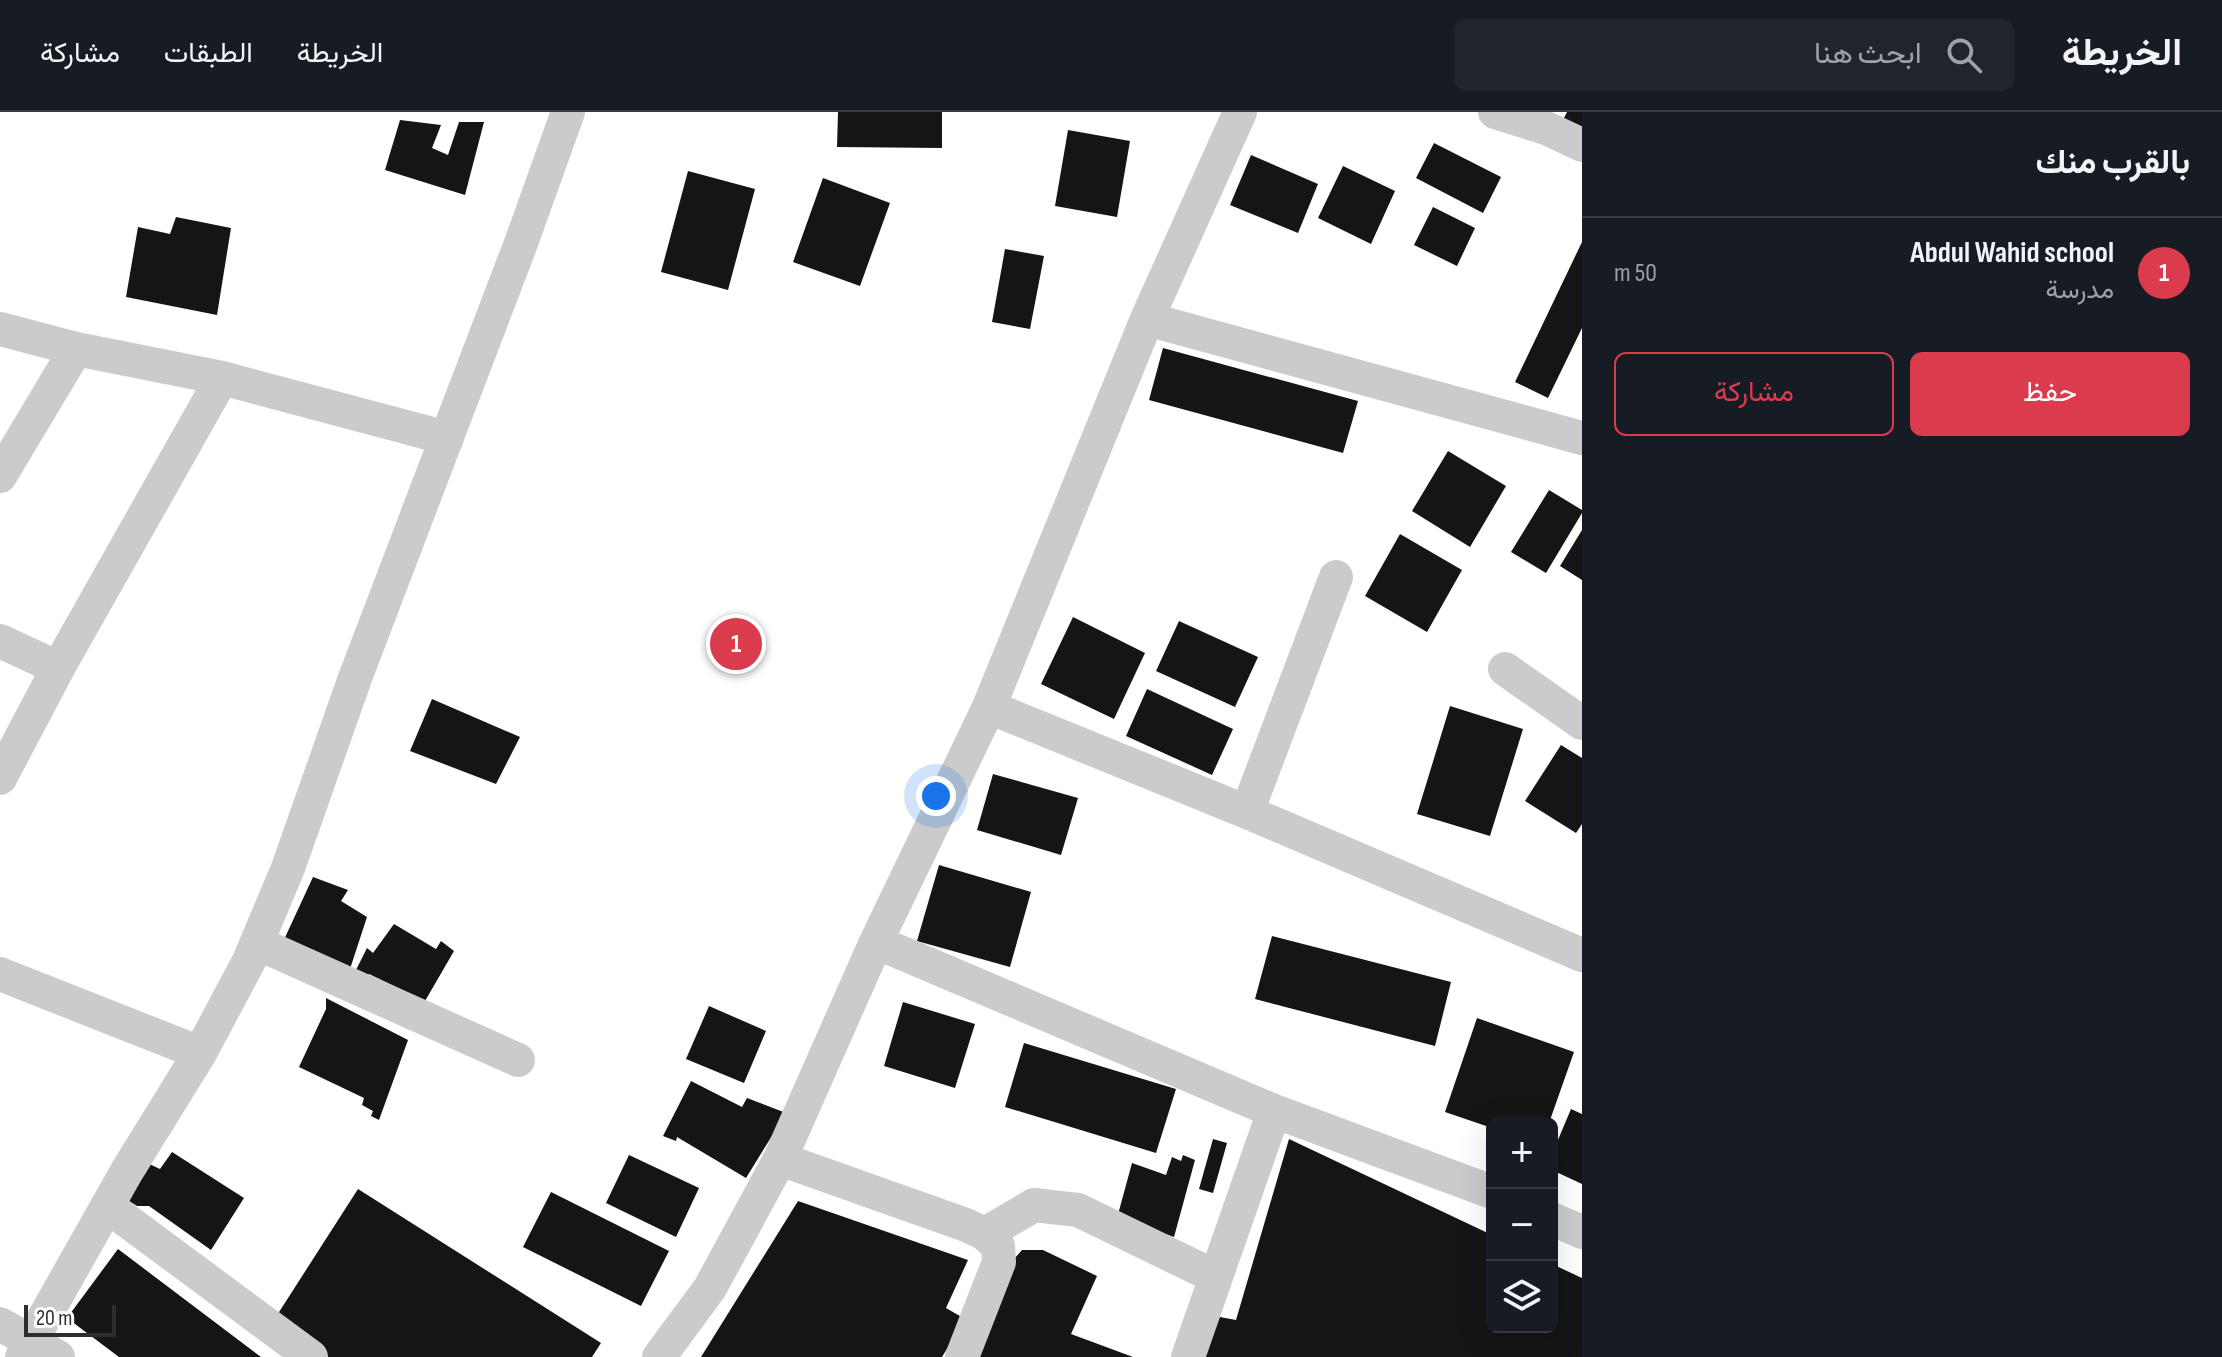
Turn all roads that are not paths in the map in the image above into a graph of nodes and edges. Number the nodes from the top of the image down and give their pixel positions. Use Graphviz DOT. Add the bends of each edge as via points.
graph roads {
  1 [pos="568,112"];
  2 [pos="1495,112"];
  3 [pos="1241,118"];
  4 [pos="1550,120"];
  5 [pos="1582,145"];
  6 [pos="1147,319"];
  7 [pos="0,329"];
  8 [pos="76,349"];
  9 [pos="222,378"];
  10 [pos="447,438"];
  11 [pos="1582,438"];
  12 [pos="0,476"];
  13 [pos="1336,577"];
  14 [pos="0,641"];
  15 [pos="58,668"];
  16 [pos="1505,669"];
  17 [pos="989,707"];
  18 [pos="1582,723"];
  19 [pos="0,778"];
  20 [pos="1247,812"];
  21 [pos="876,942"];
  22 [pos="257,943"];
  23 [pos="1578,945"];
  24 [pos="0,974"];
  25 [pos="200,1053"];
  26 [pos="518,1060"];
  27 [pos="1274,1111"];
  28 [pos="780,1159"];
  29 [pos="1486,1190"];
  30 [pos="107,1206"];
  31 [pos="1558,1222"];
  32 [pos="1582,1232"];
  33 [pos="985,1234"];
  34 [pos="1216,1277"];
  35 [pos="0,1324"];
  36 [pos="37,1351"];
  37 [pos="311,1357"];
  38 [pos="659,1357"];
  39 [pos="962,1357"];
  40 [pos="1188,1357"];
  1 -- 10 [label="street"];
  2 -- 4 [label="street"];
  3 -- 6 [label="street"];
  4 -- 5 [label="street"];
  6 -- 11 [label="street"];
  6 -- 17 [label="street"];
  7 -- 8 [label="street"];
  8 -- 9 [label="street"];
  8 -- 12 [label="street"];
  9 -- 10 [label="street"];
  9 -- 15 [label="street"];
  10 -- 22 [label="street"];
  13 -- 20 [label="street"];
  14 -- 15 [label="street"];
  15 -- 19 [label="street"];
  16 -- 18 [label="street"];
  17 -- 20 [label="street"];
  17 -- 21 [label="street"];
  20 -- 23 [label="street"];
  21 -- 27 [label="street"];
  21 -- 28 [label="street"];
  22 -- 25 [label="street"];
  22 -- 26 [label="street"];
  24 -- 25 [label="street"];
  25 -- 30 [label="street"];
  27 -- 29 [label="street"];
  27 -- 34 [label="street"];
  28 -- 33 [label="street"];
  28 -- 38 [label="street" via="710,1288"];
  30 -- 36 [label="street"];
  30 -- 37 [label="street"];
  31 -- 32 [label="street"];
  33 -- 34 [label="street" via="1034,1205 1078,1210"];
  33 -- 39 [label="street" via="998,1246 999,1262"];
  34 -- 40 [label="street"];
  35 -- 36 [label="street"];
}
